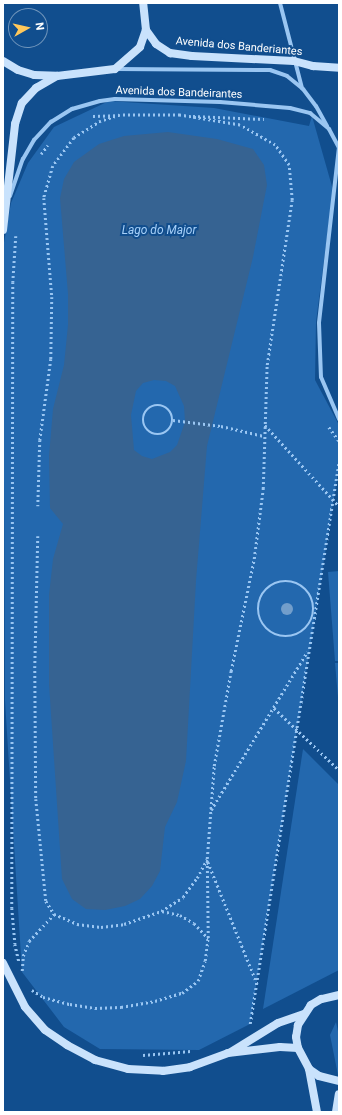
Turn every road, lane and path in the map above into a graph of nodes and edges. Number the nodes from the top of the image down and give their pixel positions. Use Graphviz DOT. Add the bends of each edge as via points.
graph roads {
  1 [pos="143,3"];
  2 [pos="280,3"];
  3 [pos="146,30"];
  4 [pos="3,61"];
  5 [pos="294,61"];
  6 [pos="339,68"];
  7 [pos="115,69"];
  8 [pos="57,76"];
  9 [pos="303,90"];
  10 [pos="120,115"];
  11 [pos="180,115"];
  12 [pos="87,118"];
  13 [pos="270,119"];
  14 [pos="329,129"];
  15 [pos="51,140"];
  16 [pos="339,148"];
  17 [pos="37,159"];
  18 [pos="7,206"];
  19 [pos="18,228"];
  20 [pos="3,230"];
  21 [pos="339,419"];
  22 [pos="173,420"];
  23 [pos="326,423"];
  24 [pos="265,425"];
  25 [pos="264,436"];
  26 [pos="339,441"];
  27 [pos="339,461"];
  28 [pos="333,499"];
  29 [pos="38,506"];
  30 [pos="339,506"];
  31 [pos="38,536"];
  32 [pos="315,613"];
  33 [pos="309,650"];
  34 [pos="274,708"];
  35 [pos="296,730"];
  36 [pos="339,770"];
  37 [pos="211,811"];
  38 [pos="207,859"];
  39 [pos="162,911"];
  40 [pos="54,914"];
  41 [pos="208,938"];
  42 [pos="3,963"];
  43 [pos="22,972"];
  44 [pos="24,977"];
  45 [pos="257,983"];
  46 [pos="339,995"];
  47 [pos="35,998"];
  48 [pos="304,1014"];
  49 [pos="244,1027"];
  50 [pos="298,1048"];
  51 [pos="199,1050"];
  52 [pos="228,1053"];
  53 [pos="141,1055"];
  54 [pos="309,1069"];
  55 [pos="339,1081"];
  56 [pos="339,1094"];
  57 [pos="318,1112"];
  58 [pos="336,1112"];
  1 -- 3 [label="main road"];
  2 -- 5 [label="street"];
  3 -- 5 [label="main road, Avenida dos Banderiantes" via="156,44 170,53"];
  3 -- 7 [label="main road" via="140,47"];
  4 -- 8 [label="main road" via="18,70"];
  5 -- 6 [label="main road, Avenida dos Banderiantes" via="313,66"];
  5 -- 9 [label="street"];
  7 -- 8 [label="main road"];
  7 -- 9 [label="street, Avenida dos Bandeirantes" via="270,70 287,76"];
  8 -- 18 [label="main road" via="36,88 20,110 15,124"];
  9 -- 14 [label="street, Avenida dos Bandeirantes"];
  10 -- 11 [label="path"];
  10 -- 12 [label="path"];
  10 -- 29 [label="path" via="101,121 74,138 53,166 44,198 52,297 51,359 40,440"];
  11 -- 13 [label="path"];
  11 -- 24 [label="path" via="240,125 275,145 289,165 292,200 267,365"];
  14 -- 16 [label="street, Avenida dos Bandeirantes"];
  14 -- 18 [label="street, Avenida dos Bandeirantes" via="310,113 290,108 220,102 115,99 100,101 72,109 51,122 34,140 23,159"];
  15 -- 17 [label="path"];
  16 -- 21 [label="street" via="319,322 321,377"];
  18 -- 20 [label="main road"];
  19 -- 43 [label="path" via="13,282 12,908 14,944"];
  22 -- 22 [label="path" via="167,407 158,404 145,411 142,420 146,430 160,435 169,430"];
  22 -- 25 [label="path" via="221,426"];
  23 -- 26 [label="path"];
  24 -- 25 [label="path"];
  24 -- 28 [label="path"];
  25 -- 37 [label="path" via="263,489 254,559 229,678 214,766"];
  27 -- 28 [label="path"];
  28 -- 30 [label="path"];
  28 -- 32 [label="path"];
  31 -- 40 [label="path" via="34,666 36,799 42,884 46,901"];
  32 -- 32 [label="path" via="310,594 295,582 276,583 262,595 258,613 266,629 282,637 299,634 306,629"];
  32 -- 33 [label="path"];
  33 -- 34 [label="path"];
  33 -- 35 [label="path"];
  34 -- 35 [label="path"];
  34 -- 37 [label="path"];
  35 -- 36 [label="path"];
  35 -- 45 [label="path"];
  37 -- 38 [label="path"];
  38 -- 39 [label="path" via="198,878 183,897"];
  38 -- 41 [label="path"];
  38 -- 45 [label="path"];
  39 -- 40 [label="path" via="124,924 101,927 78,924"];
  39 -- 41 [label="path" via="180,915 194,922"];
  40 -- 43 [label="path" via="29,941 23,956"];
  41 -- 47 [label="path" via="205,961 198,981 182,993 155,1001 95,1008 43,997 28,987"];
  42 -- 52 [label="main road" via="25,1007 45,1030 95,1060 128,1069 163,1071 190,1067"];
  43 -- 44 [label="path"];
  45 -- 49 [label="path" via="250,1024"];
  46 -- 48 [label="main road" via="321,999"];
  48 -- 50 [label="main road" via="296,1036"];
  48 -- 52 [label="main road" via="265,1029"];
  50 -- 52 [label="main road" via="280,1047"];
  50 -- 54 [label="main road"];
  51 -- 53 [label="path"];
  54 -- 55 [label="main road" via="319,1076"];
  54 -- 57 [label="main road"];
  56 -- 58 [label="main road"];
}
